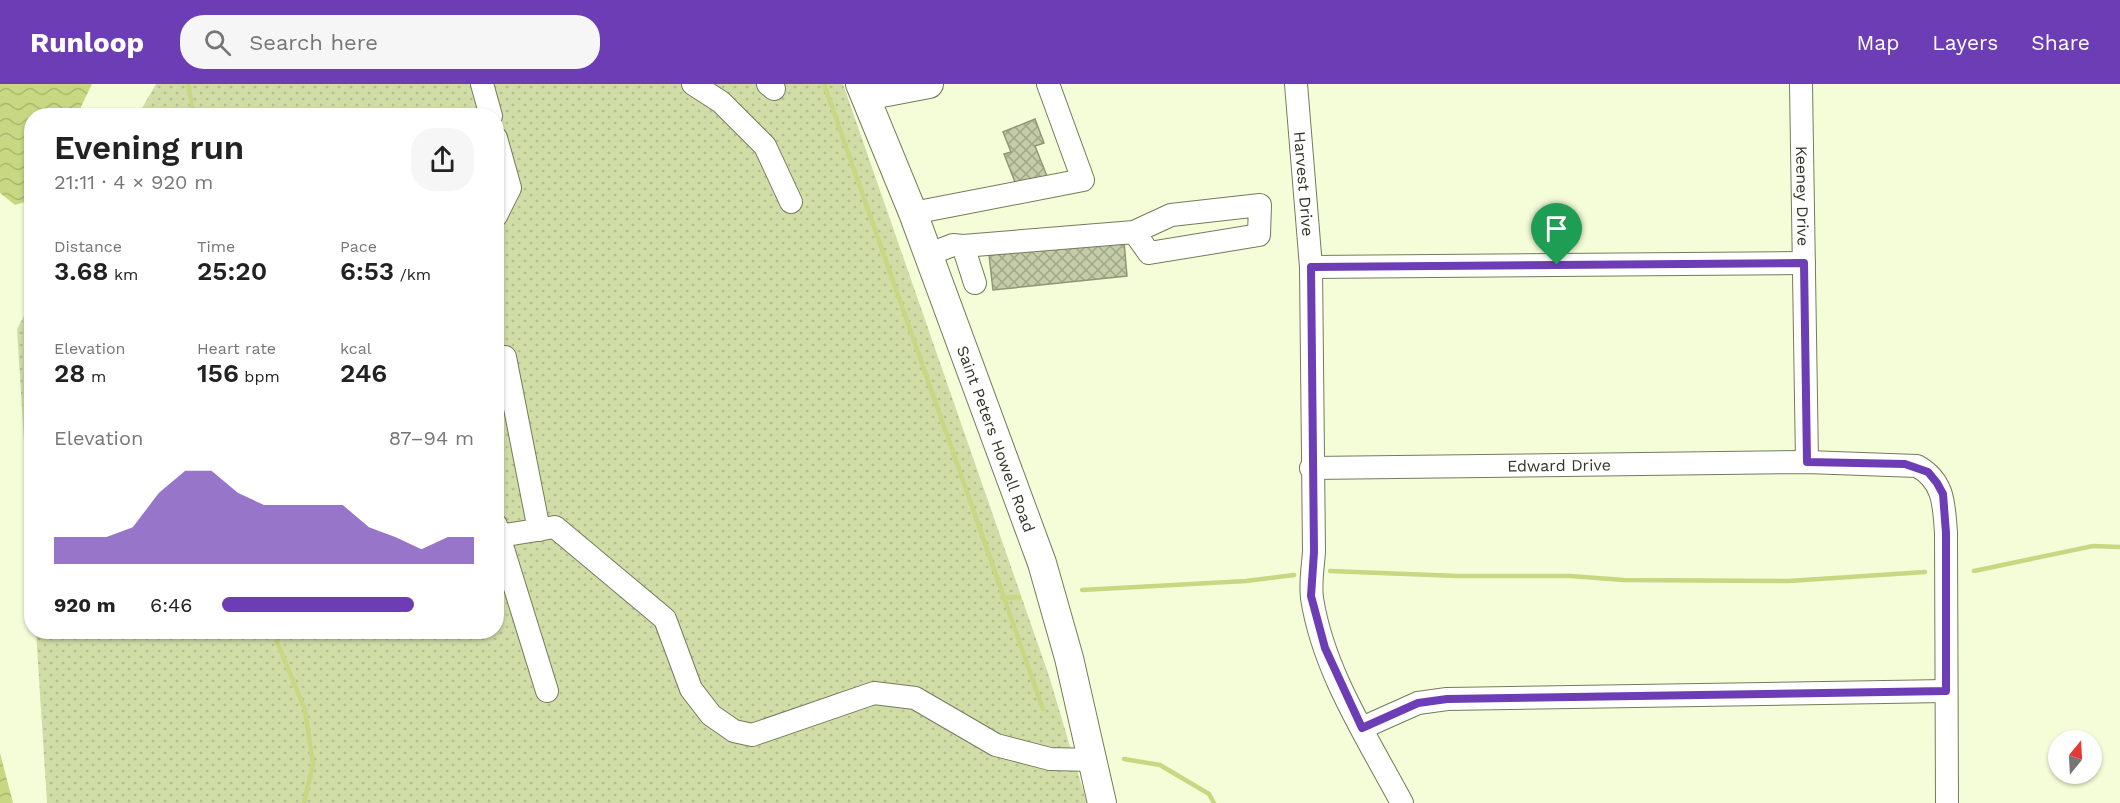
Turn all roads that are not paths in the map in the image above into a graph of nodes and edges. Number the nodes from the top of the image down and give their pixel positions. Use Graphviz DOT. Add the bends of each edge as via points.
graph roads {
  1 [pos="482,84"];
  2 [pos="693,84"];
  3 [pos="929,84"];
  4 [pos="1048,84"];
  5 [pos="1296,84"];
  6 [pos="1801,84"];
  7 [pos="863,90"];
  8 [pos="489,108"];
  9 [pos="504,167"];
  10 [pos="504,200"];
  11 [pos="791,201"];
  12 [pos="913,213"];
  13 [pos="1134,232"];
  14 [pos="963,246"];
  15 [pos="927,255"];
  16 [pos="1804,263"];
  17 [pos="1311,267"];
  18 [pos="975,283"];
  19 [pos="504,357"];
  20 [pos="1807,462"];
  21 [pos="1311,468"];
  22 [pos="539,530"];
  23 [pos="504,531"];
  24 [pos="504,551"];
  25 [pos="546,691"];
  26 [pos="1946,691"];
  27 [pos="1362,728"];
  28 [pos="1092,760"];
  29 [pos="1102,803"];
  30 [pos="1402,803"];
  31 [pos="1947,803"];
  1 -- 8 [label="street"];
  2 -- 11 [label="street" via="721,102 765,146"];
  3 -- 7 [label="main road"];
  4 -- 12 [label="street" via="1083,180"];
  5 -- 17 [label="street, Harvest Drive"];
  6 -- 16 [label="street, Keeney Drive"];
  7 -- 12 [label="main road, Saint Peters Howell Road"];
  9 -- 10 [label="street" via="510,188"];
  12 -- 15 [label="main road, Saint Peters Howell Road"];
  13 -- 13 [label="street" via="1149,254 1259,235 1260,205 1171,215"];
  13 -- 14 [label="street"];
  14 -- 15 [label="street" via="954,245"];
  14 -- 18 [label="street"];
  15 -- 28 [label="main road, Saint Peters Howell Road" via="1042,563"];
  16 -- 17 [label="street"];
  16 -- 20 [label="street, Keeney Drive"];
  17 -- 21 [label="street, Harvest Drive"];
  19 -- 22 [label="street"];
  20 -- 21 [label="street, Edward Drive"];
  20 -- 26 [label="street" via="1905,464 1928,472 1937,483 1943,494 1946,533"];
  21 -- 27 [label="street, Harvest Drive" via="1311,596 1325,648"];
  22 -- 23 [label="street"];
  22 -- 28 [label="street" via="555,527 665,619 691,689 711,715 734,731 752,735 874,693 915,698 996,745 1050,759"];
  24 -- 25 [label="street"];
  26 -- 27 [label="street" via="1447,699 1418,703"];
  26 -- 31 [label="street"];
  27 -- 30 [label="street, Harvest Drive"];
  28 -- 29 [label="main road, Saint Peters Howell Road"];
}
